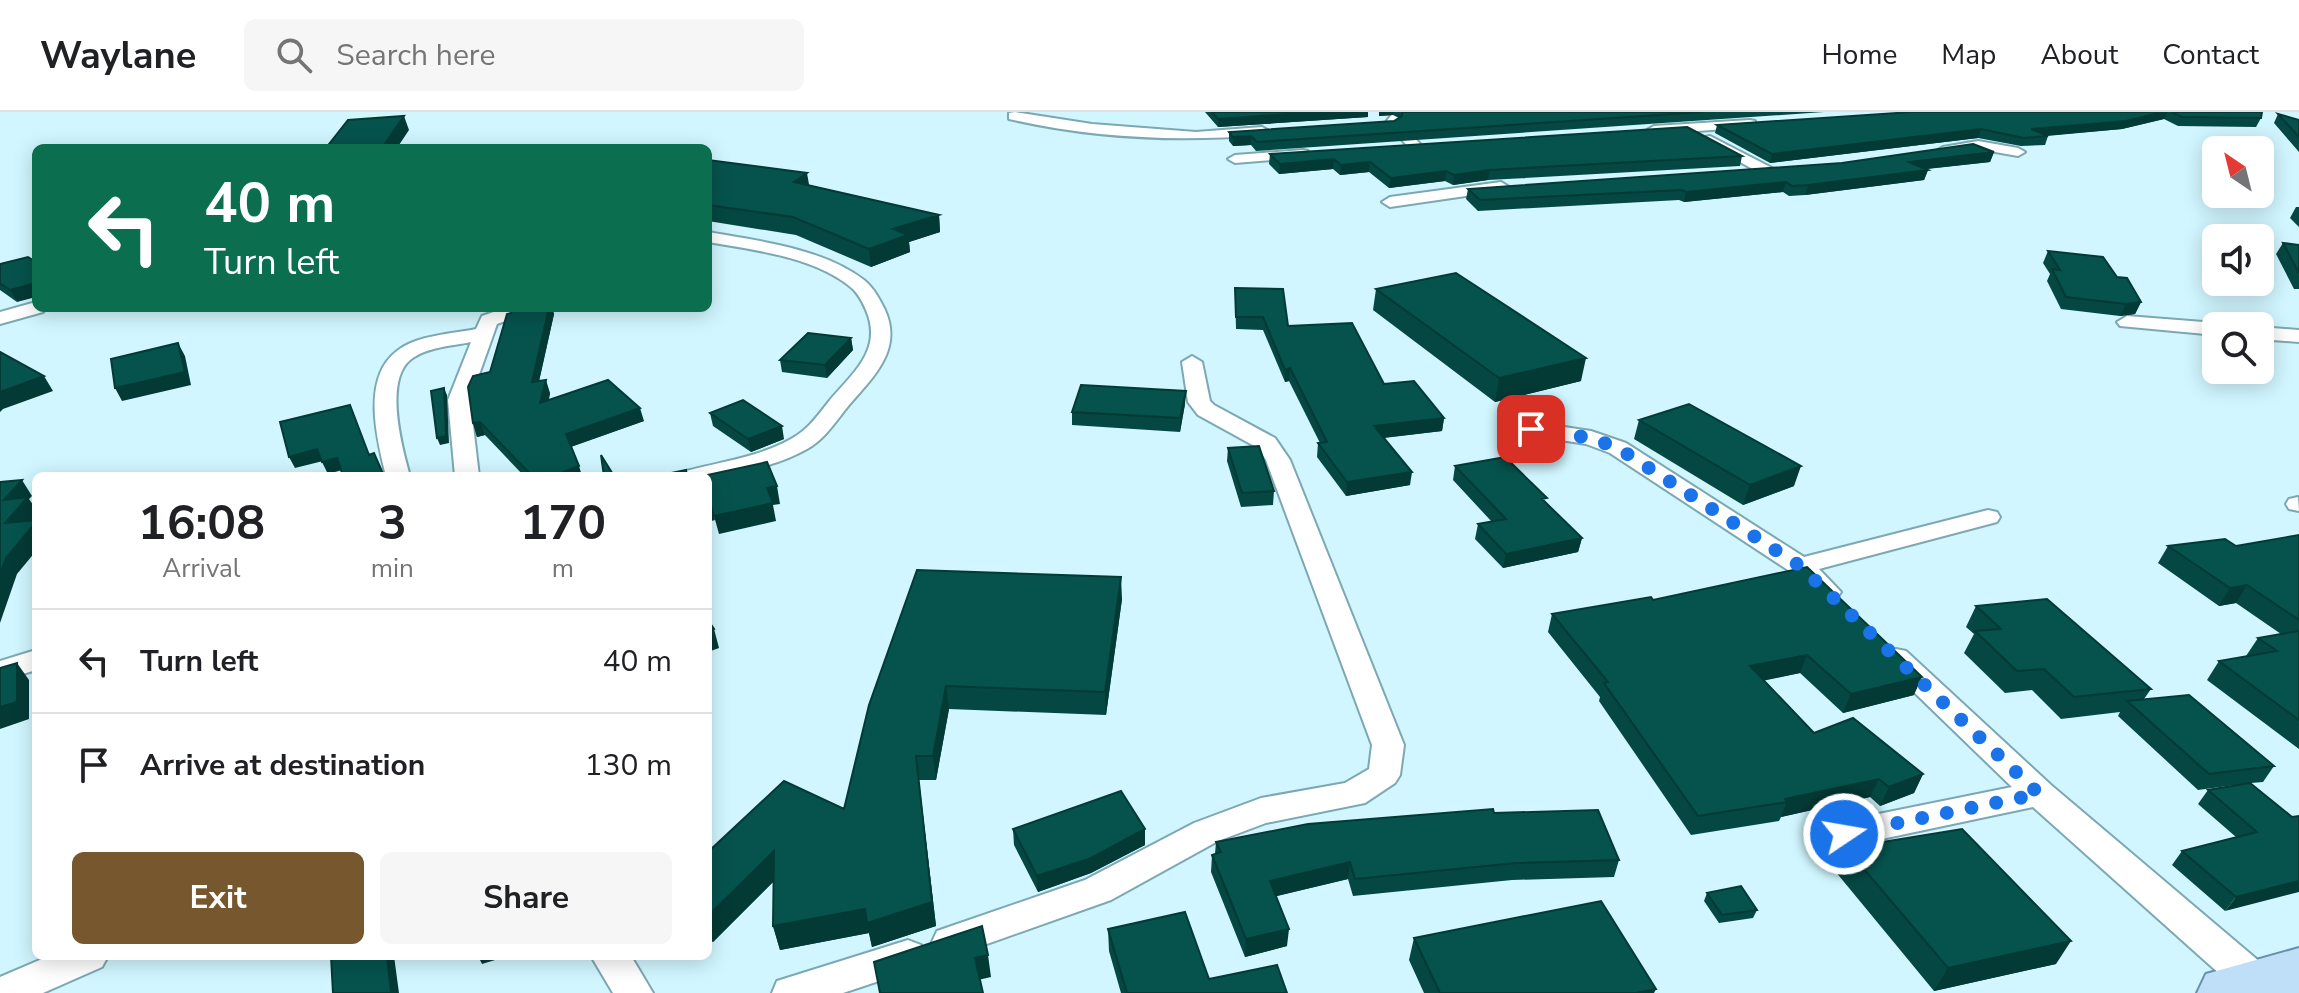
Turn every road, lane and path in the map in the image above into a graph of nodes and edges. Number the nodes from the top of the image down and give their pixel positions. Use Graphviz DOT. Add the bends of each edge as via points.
graph roads {
  1 [pos="1415,112"];
  2 [pos="1660,112"];
  3 [pos="1014,116"];
  4 [pos="1763,123"];
  5 [pos="1687,128"];
  6 [pos="1282,130"];
  7 [pos="1642,131"];
  8 [pos="1415,146"];
  9 [pos="2018,152"];
  10 [pos="1325,153"];
  11 [pos="1928,154"];
  12 [pos="1235,159"];
  13 [pos="1738,173"];
  14 [pos="1515,187"];
  15 [pos="1390,202"];
  16 [pos="712,238"];
  17 [pos="32,309"];
  18 [pos="512,312"];
  19 [pos="0,318"];
  20 [pos="2127,322"];
  21 [pos="2202,328"];
  22 [pos="484,333"];
  23 [pos="2274,334"];
  24 [pos="2299,336"];
  25 [pos="1192,362"];
  26 [pos="1531,429"];
  27 [pos="397,472"];
  28 [pos="466,472"];
  29 [pos="710,472"];
  30 [pos="1988,517"];
  31 [pos="1800,566"];
  32 [pos="1845,609"];
  33 [pos="1879,642"];
  34 [pos="32,661"];
  35 [pos="0,671"];
  36 [pos="2039,794"];
  37 [pos="1844,834"];
  38 [pos="80,960"];
  39 [pos="613,960"];
  40 [pos="2262,984"];
  41 [pos="3,993"];
  42 [pos="634,993"];
  43 [pos="791,993"];
  1 -- 8 [label="street" via="1386,123"];
  2 -- 5 [label="street"];
  3 -- 6 [label="street" via="1196,136"];
  4 -- 5 [label="street"];
  5 -- 7 [label="street"];
  5 -- 13 [label="street" via="1774,170"];
  9 -- 11 [label="street" via="1978,145"];
  10 -- 12 [label="street"];
  14 -- 15 [label="street"];
  16 -- 29 [label="street" via="839,272 870,300 881,319 882,343 872,366 815,433 799,444"];
  17 -- 19 [label="street"];
  18 -- 22 [label="street" via="489,320"];
  20 -- 21 [label="street"];
  22 -- 27 [label="street" via="416,350 397,362 388,382 386,410"];
  22 -- 28 [label="street" via="459,400"];
  23 -- 24 [label="street"];
  25 -- 43 [label="street" via="1199,402 1206,410 1267,443 1278,460 1388,745 1384,775 1353,794 1261,811 1206,832 1098,890"];
  26 -- 31 [label="street" via="1591,438 1618,448"];
  30 -- 31 [label="street"];
  31 -- 32 [label="street"];
  33 -- 36 [label="street"];
  34 -- 35 [label="street"];
  36 -- 37 [label="street"];
  36 -- 40 [label="street"];
  38 -- 41 [label="street"];
  39 -- 42 [label="street"];
}
